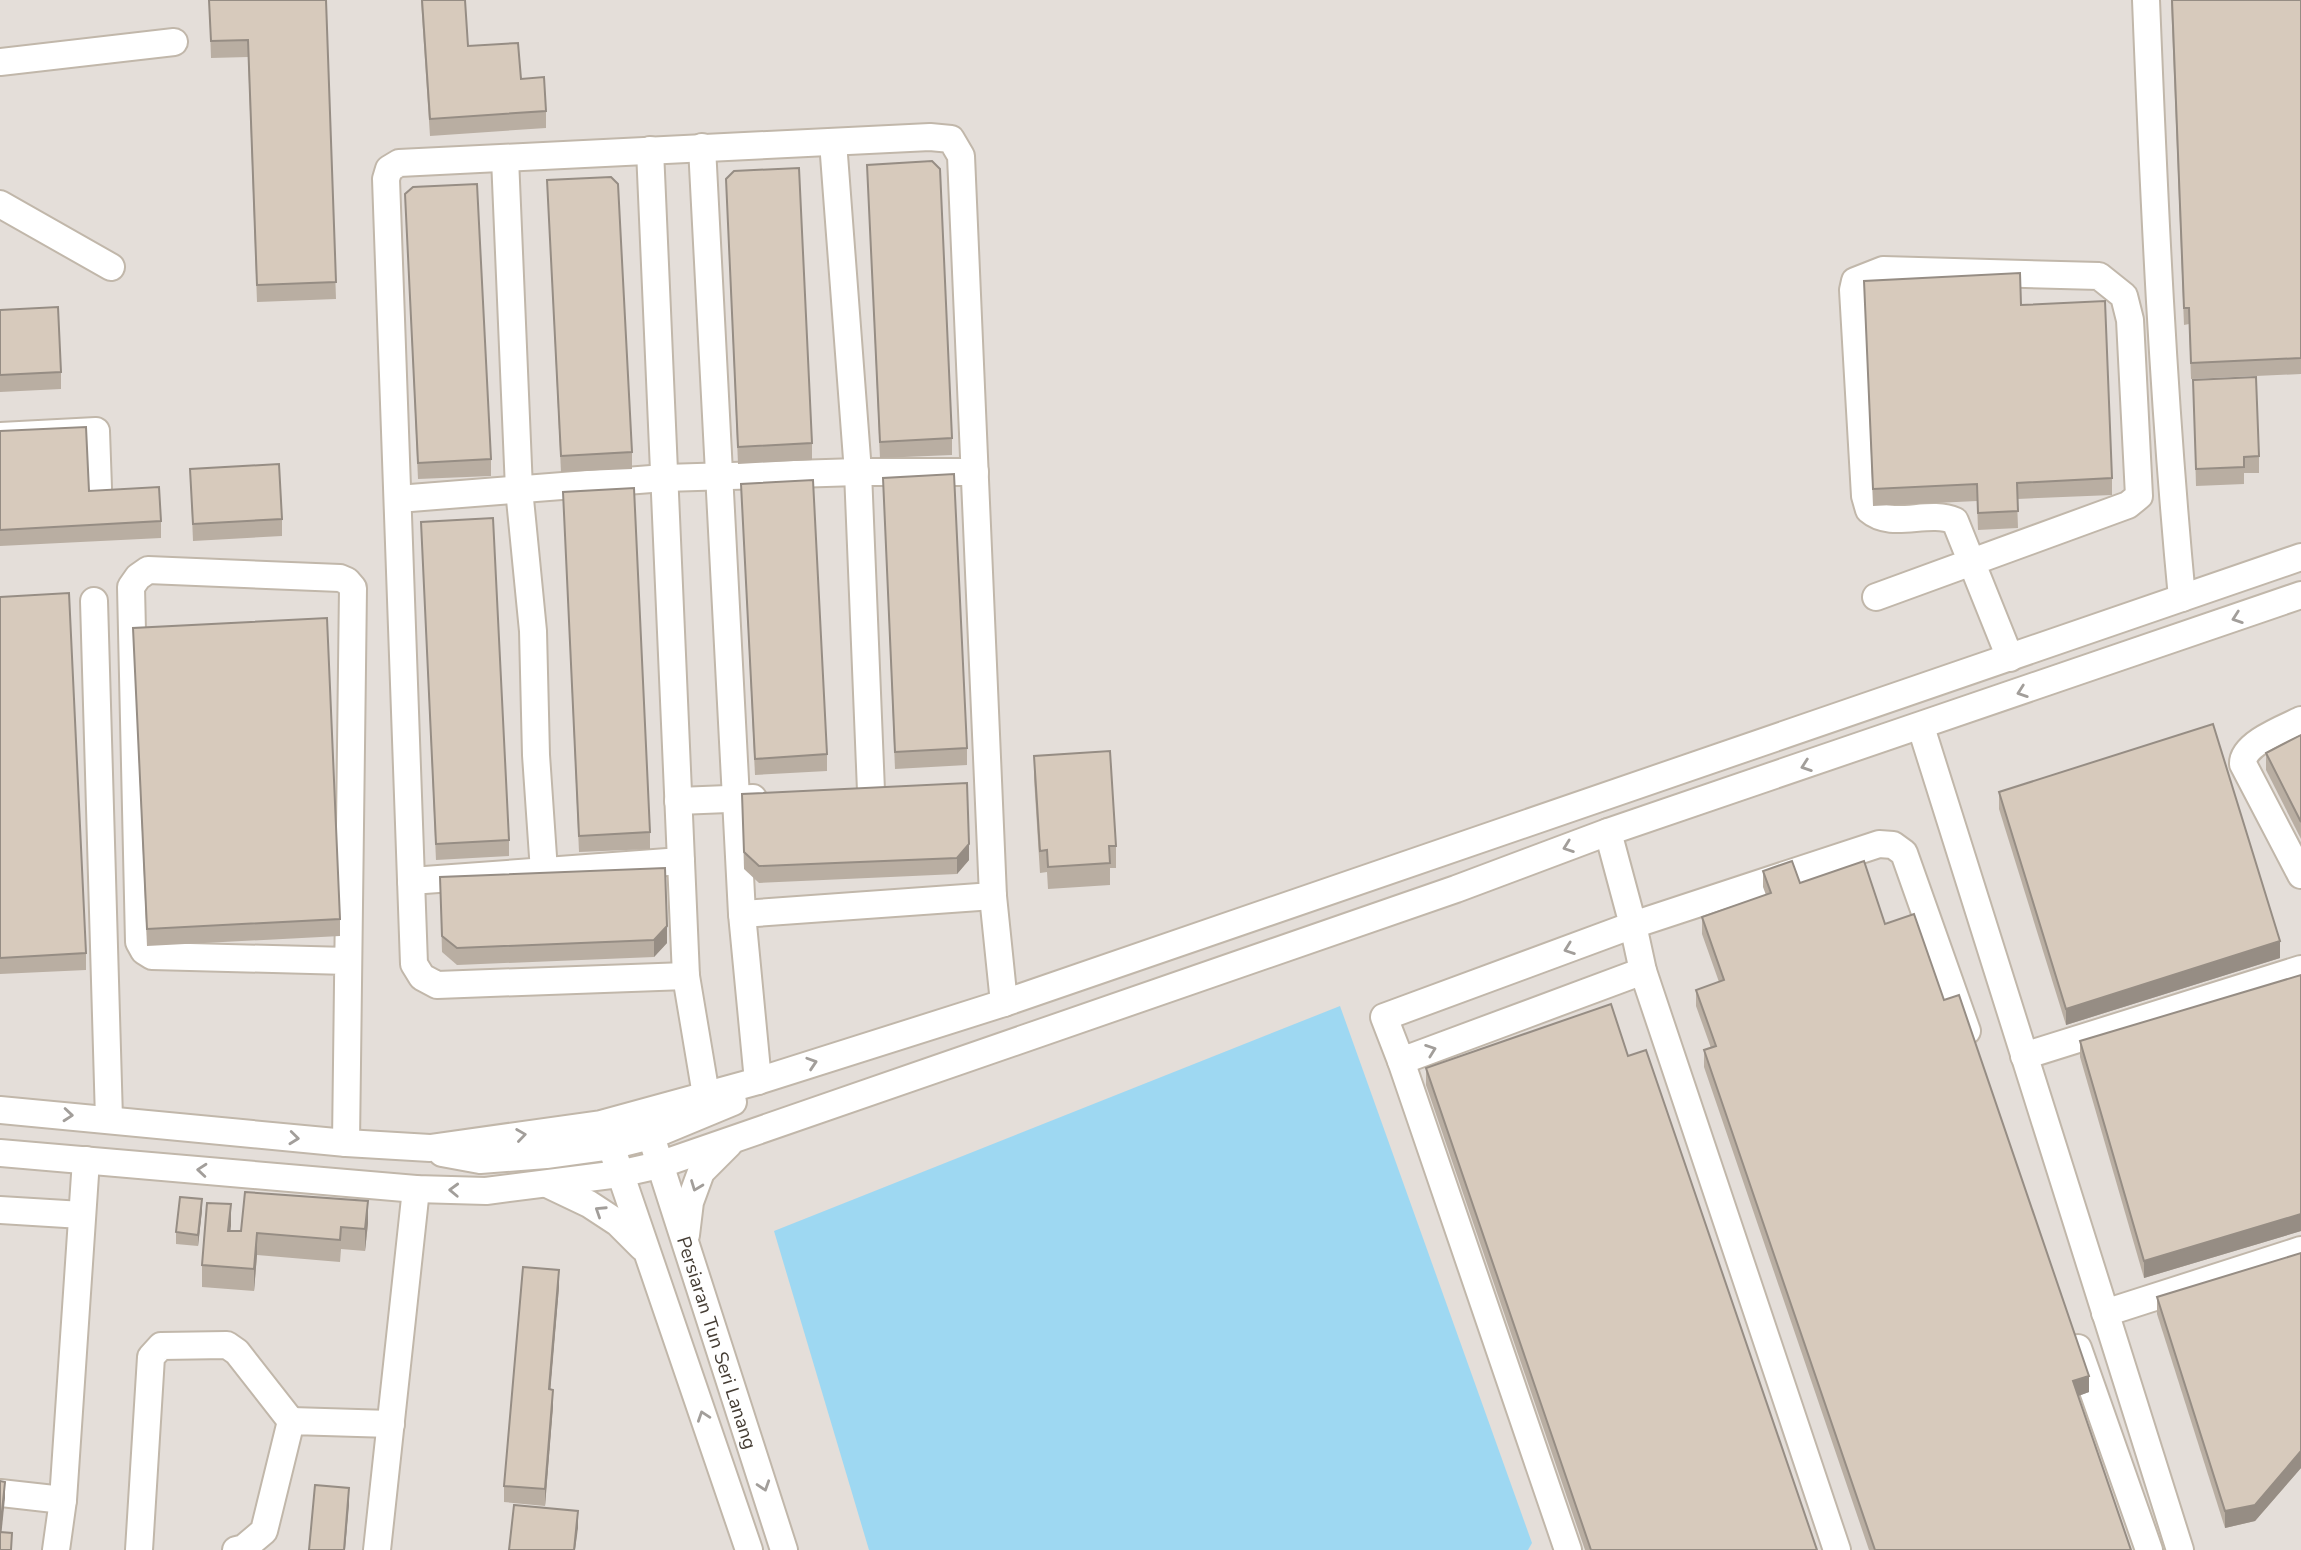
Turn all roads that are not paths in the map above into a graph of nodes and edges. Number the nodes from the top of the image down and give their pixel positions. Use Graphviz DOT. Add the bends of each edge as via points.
graph roads {
  1 [pos="2146,0"];
  2 [pos="174,43"];
  3 [pos="0,62"];
  4 [pos="833,142"];
  5 [pos="702,147"];
  6 [pos="650,150"];
  7 [pos="505,158"];
  8 [pos="0,204"];
  9 [pos="111,267"];
  10 [pos="0,436"];
  11 [pos="858,472"];
  12 [pos="975,472"];
  13 [pos="719,475"];
  14 [pos="664,478"];
  15 [pos="98,488"];
  16 [pos="519,489"];
  17 [pos="398,499"];
  18 [pos="2301,557"];
  19 [pos="1972,563"];
  20 [pos="2301,595"];
  21 [pos="1877,597"];
  22 [pos="2182,598"];
  23 [pos="94,601"];
  24 [pos="2010,657"];
  25 [pos="2301,720"];
  26 [pos="1921,727"];
  27 [pos="844,793"];
  28 [pos="777,796"];
  29 [pos="736,799"];
  30 [pos="678,801"];
  31 [pos="1608,832"];
  32 [pos="1443,853"];
  33 [pos="681,861"];
  34 [pos="544,871"];
  35 [pos="2301,875"];
  36 [pos="411,881"];
  37 [pos="1455,889"];
  38 [pos="993,896"];
  39 [pos="742,914"];
  40 [pos="1633,925"];
  41 [pos="348,961"];
  42 [pos="2301,969"];
  43 [pos="1643,971"];
  44 [pos="686,976"];
  45 [pos="1004,1003"];
  46 [pos="1973,1050"];
  47 [pos="2024,1056"];
  48 [pos="1401,1061"];
  49 [pos="767,1078"];
  50 [pos="706,1095"];
  51 [pos="0,1110"];
  52 [pos="109,1119"];
  53 [pos="651,1136"];
  54 [pos="732,1140"];
  55 [pos="346,1143"];
  56 [pos="611,1146"];
  57 [pos="430,1148"];
  58 [pos="0,1153"];
  59 [pos="86,1160"];
  60 [pos="659,1165"];
  61 [pos="619,1174"];
  62 [pos="547,1184"];
  63 [pos="416,1188"];
  64 [pos="0,1210"];
  65 [pos="82,1216"];
  66 [pos="685,1244"];
  67 [pos="2301,1250"];
  68 [pos="645,1251"];
  69 [pos="2105,1313"];
  70 [pos="2070,1326"];
  71 [pos="291,1421"];
  72 [pos="391,1424"];
  73 [pos="0,1493"];
  74 [pos="63,1500"];
  75 [pos="55,1550"];
  76 [pos="139,1550"];
  77 [pos="236,1550"];
  78 [pos="377,1550"];
  79 [pos="749,1550"];
  80 [pos="784,1550"];
  81 [pos="1568,1550"];
  82 [pos="1837,1550"];
  83 [pos="2149,1550"];
  84 [pos="2180,1550"];
  1 -- 22 [label="street" via="2169,466"];
  2 -- 3 [label="street"];
  4 -- 5 [label="street"];
  4 -- 11 [label="street"];
  4 -- 12 [label="street" via="951,139 961,156"];
  5 -- 6 [label="street"];
  5 -- 13 [label="street"];
  6 -- 7 [label="street"];
  6 -- 14 [label="street"];
  7 -- 16 [label="street"];
  7 -- 17 [label="street" via="399,163 389,169"];
  8 -- 9 [label="street"];
  10 -- 15 [label="street" via="96,431"];
  11 -- 12 [label="street"];
  11 -- 13 [label="street"];
  11 -- 27 [label="street" via="884,790"];
  12 -- 38 [label="street" via="975,785"];
  13 -- 14 [label="street"];
  13 -- 29 [label="street"];
  14 -- 16 [label="street"];
  14 -- 30 [label="street"];
  16 -- 17 [label="street"];
  16 -- 34 [label="street" via="533,631"];
  17 -- 36 [label="street"];
  18 -- 22 [label="street"];
  19 -- 19 [label="street" via="1955,520 1944,516 1888,519 1869,510 1862,454 1855,281 1883,270 2099,276 2124,296 2130,320 2139,496 2128,505"];
  19 -- 21 [label="street"];
  19 -- 24 [label="street"];
  20 -- 26 [label="street, one-way"];
  22 -- 24 [label="street"];
  23 -- 52 [label="street"];
  24 -- 32 [label="street"];
  25 -- 35 [label="street" via="2250,747 2243,757"];
  26 -- 31 [label="street, one-way"];
  26 -- 47 [label="street"];
  28 -- 29 [label="street"];
  29 -- 30 [label="street"];
  29 -- 39 [label="street"];
  30 -- 33 [label="street"];
  31 -- 37 [label="street, one-way"];
  31 -- 40 [label="street"];
  32 -- 37 [label="street"];
  32 -- 45 [label="street"];
  33 -- 34 [label="street"];
  33 -- 44 [label="street"];
  34 -- 36 [label="street"];
  36 -- 44 [label="street" via="414,964 422,978 437,985"];
  37 -- 54 [label="street"];
  38 -- 39 [label="street"];
  38 -- 45 [label="street"];
  39 -- 49 [label="street"];
  40 -- 43 [label="street"];
  40 -- 46 [label="street" via="1879,844 1893,845 1904,853"];
  40 -- 48 [label="street, one-way" via="1384,1017"];
  41 -- 41 [label="street" via="152,956 139,942 131,587 148,570 340,578 354,588"];
  41 -- 55 [label="street"];
  42 -- 47 [label="street"];
  48 -- 43 [label="street, one-way"];
  43 -- 82 [label="street"];
  44 -- 50 [label="street"];
  49 -- 45 [label="street, one-way"];
  47 -- 69 [label="street"];
  48 -- 81 [label="street"];
  49 -- 50 [label="street"];
  49 -- 53 [label="street" via="727,1105"];
  57 -- 50 [label="street, one-way" via="601,1124"];
  51 -- 52 [label="street, one-way"];
  52 -- 55 [label="street, one-way"];
  53 -- 56 [label="street"];
  53 -- 60 [label="street, Persiaran Tun Seri Lanang"];
  54 -- 60 [label="street"];
  54 -- 66 [label="street, one-way" via="701,1172 690,1202"];
  55 -- 57 [label="street"];
  56 -- 57 [label="street" via="480,1160"];
  56 -- 61 [label="street, Persiaran Tun Seri Lanang"];
  58 -- 59 [label="street"];
  63 -- 59 [label="street, one-way"];
  59 -- 65 [label="street"];
  60 -- 61 [label="street"];
  60 -- 66 [label="street, Persiaran Tun Seri Lanang"];
  61 -- 62 [label="street"];
  61 -- 68 [label="street, Persiaran Tun Seri Lanang"];
  62 -- 63 [label="street, one-way" via="486,1191"];
  68 -- 62 [label="street, one-way" via="618,1223"];
  63 -- 72 [label="street"];
  64 -- 65 [label="street"];
  65 -- 74 [label="street"];
  66 -- 80 [label="street, Persiaran Tun Seri Lanang, one-way"];
  67 -- 69 [label="street"];
  79 -- 68 [label="street, Persiaran Tun Seri Lanang, one-way"];
  69 -- 84 [label="street"];
  70 -- 83 [label="street"];
  71 -- 72 [label="street"];
  71 -- 76 [label="street" via="227,1345 161,1346 151,1357"];
  71 -- 77 [label="street" via="264,1531"];
  72 -- 78 [label="street"];
  73 -- 74 [label="street"];
  74 -- 75 [label="street"];
}
